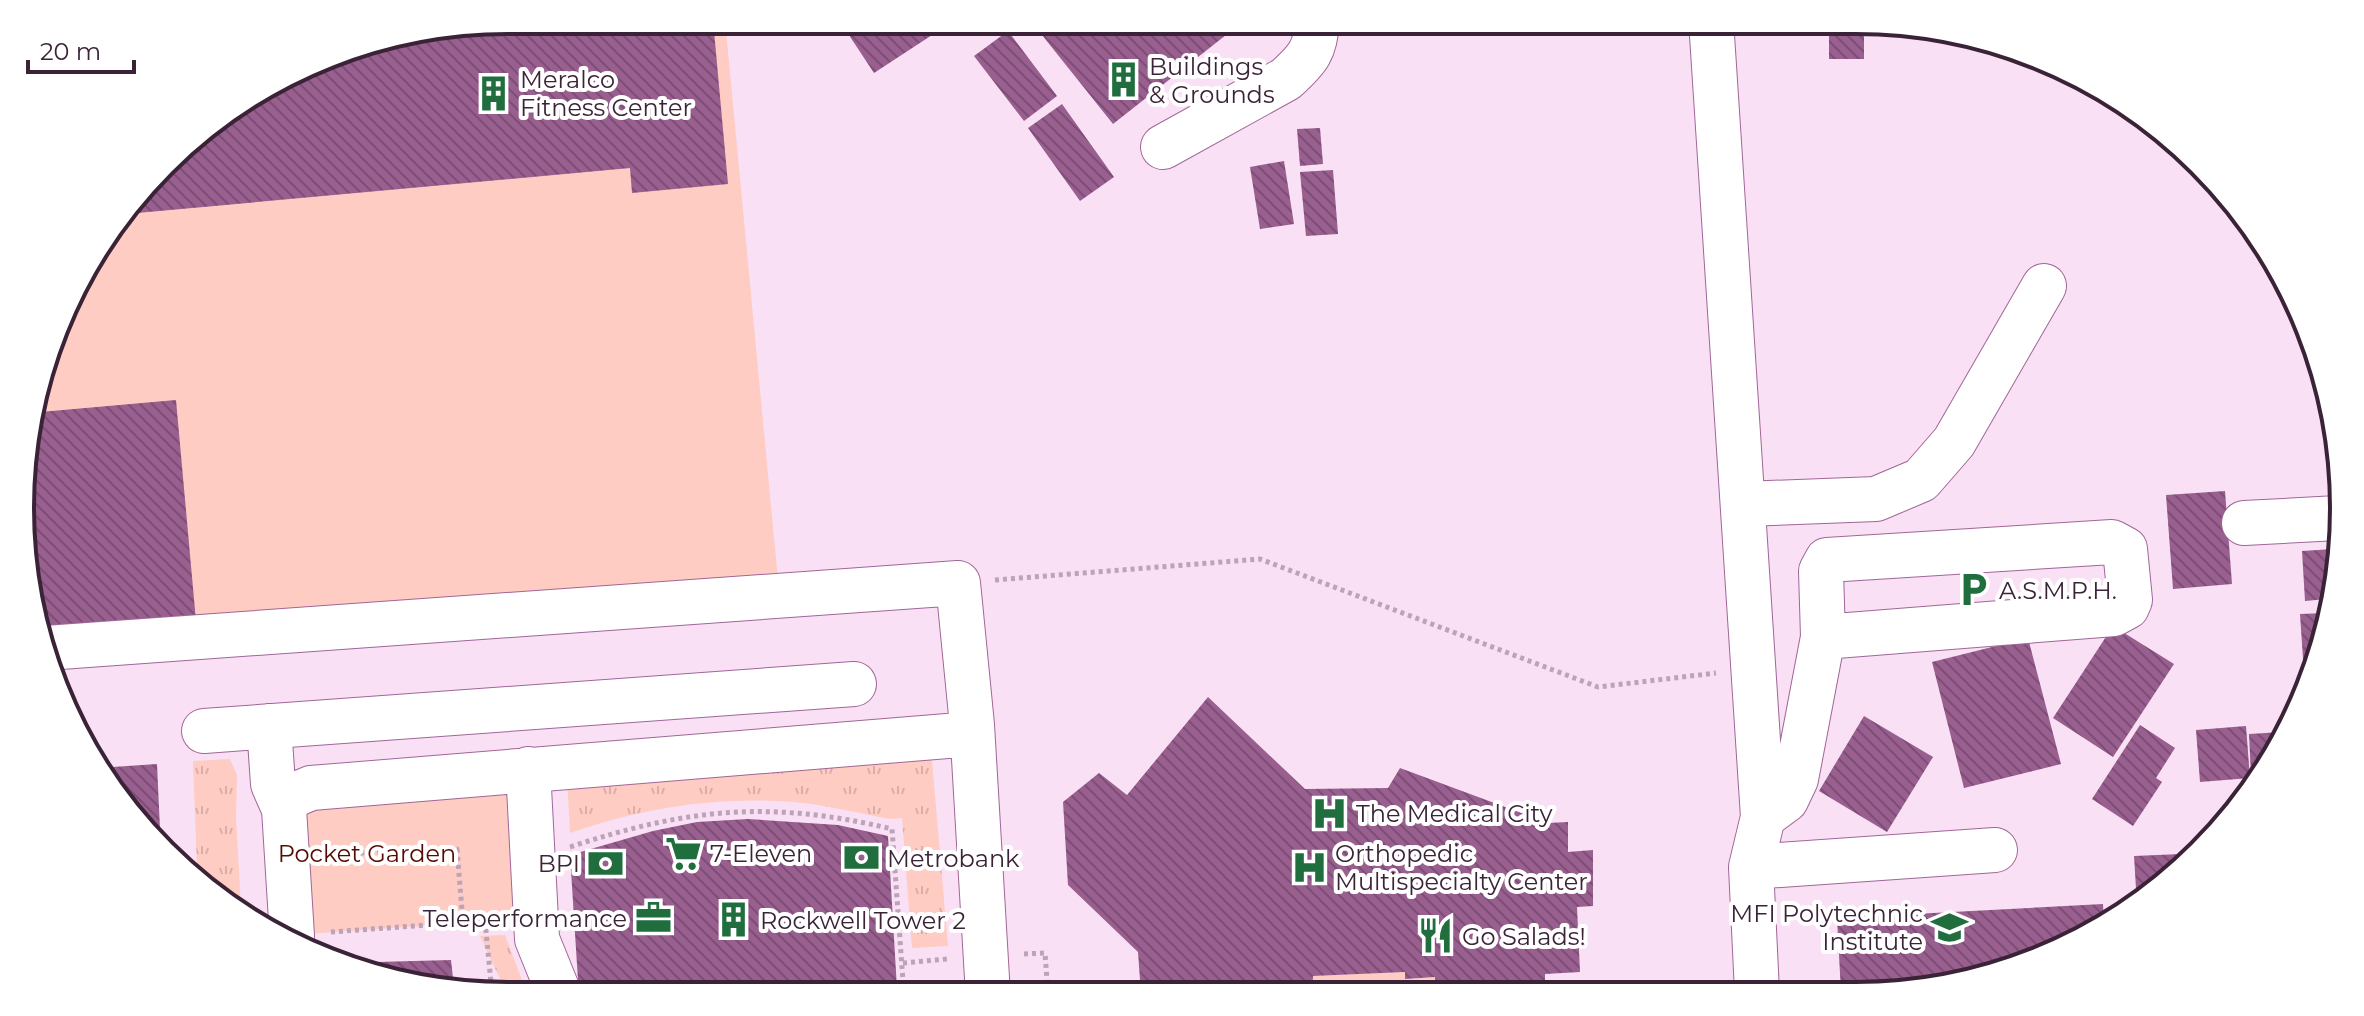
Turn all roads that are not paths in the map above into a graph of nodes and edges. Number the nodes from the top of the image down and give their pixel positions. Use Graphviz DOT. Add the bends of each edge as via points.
graph roads {
  1 [pos="1316,34"];
  2 [pos="1712,34"];
  3 [pos="1163,147"];
  4 [pos="2044,286"];
  5 [pos="1744,504"];
  6 [pos="2330,518"];
  7 [pos="2244,523"];
  8 [pos="1823,637"];
  9 [pos="55,647"];
  10 [pos="854,684"];
  11 [pos="269,726"];
  12 [pos="204,731"];
  13 [pos="972,734"];
  14 [pos="528,769"];
  15 [pos="284,809"];
  16 [pos="1763,817"];
  17 [pos="1995,850"];
  18 [pos="1751,867"];
  19 [pos="309,938"];
  20 [pos="554,982"];
  21 [pos="987,982"];
  22 [pos="1757,982"];
  1 -- 3 [label="lane" via="1303,64 1286,79"];
  2 -- 5 [label="lane"];
  4 -- 5 [label="lane" via="1954,442 1921,480 1876,499"];
  5 -- 16 [label="lane"];
  6 -- 7 [label="lane"];
  8 -- 8 [label="lane" via="2114,614 2130,600 2125,549 2112,542 1833,559 1821,571"];
  8 -- 16 [label="lane" via="1796,779 1786,800"];
  9 -- 13 [label="lane" via="958,583"];
  10 -- 11 [label="lane"];
  11 -- 12 [label="lane"];
  11 -- 15 [label="lane" via="273,784"];
  13 -- 14 [label="lane"];
  13 -- 21 [label="lane"];
  14 -- 15 [label="lane" via="311,788 292,796"];
  14 -- 20 [label="lane" via="537,939"];
  15 -- 19 [label="lane"];
  16 -- 18 [label="lane"];
  17 -- 18 [label="lane"];
  18 -- 22 [label="lane"];
}
